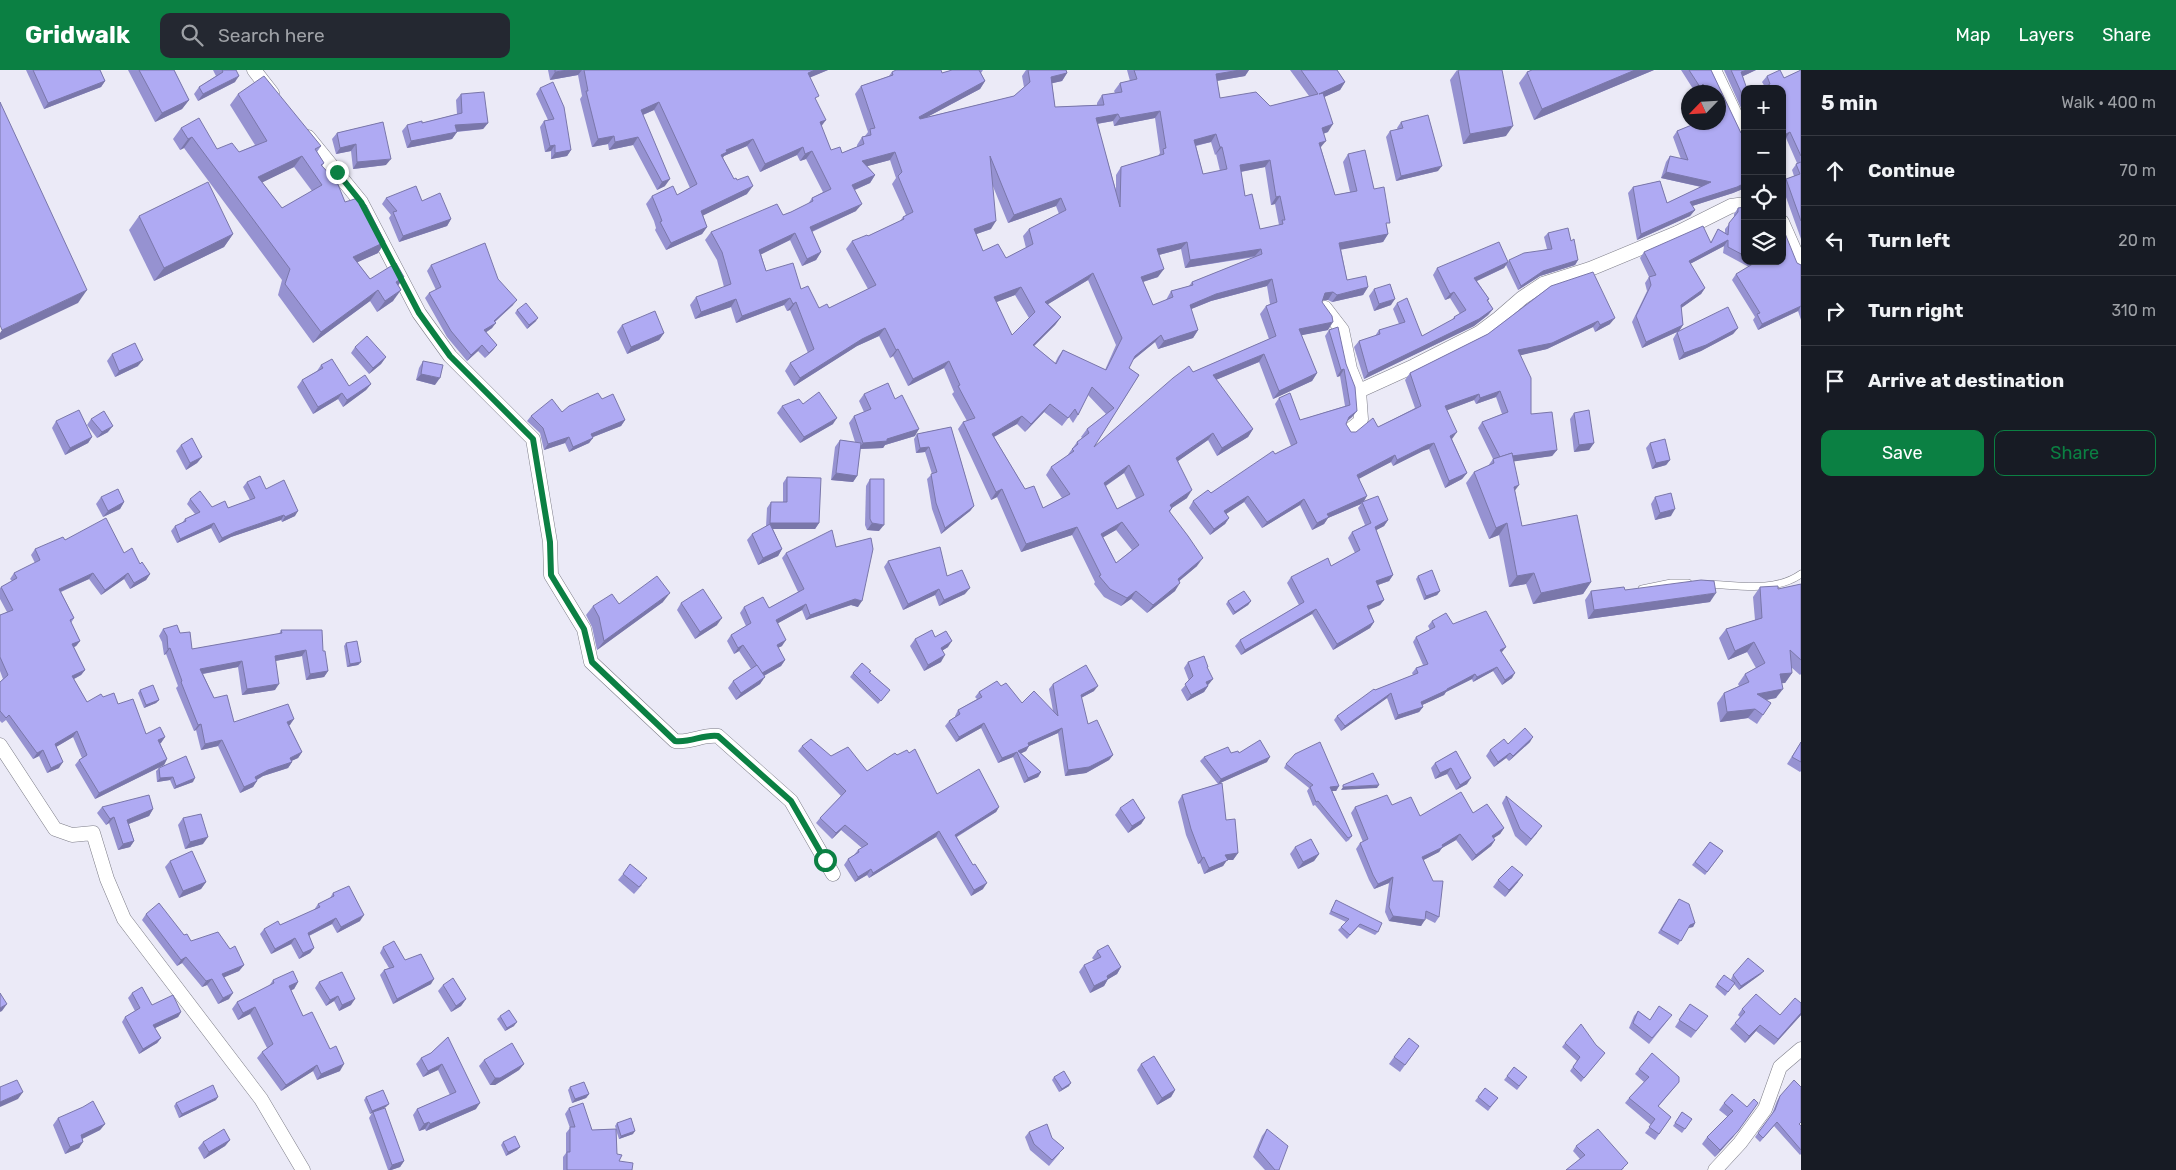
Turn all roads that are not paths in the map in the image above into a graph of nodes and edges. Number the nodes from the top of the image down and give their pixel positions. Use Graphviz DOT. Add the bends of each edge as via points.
graph roads {
  1 [pos="254,70"];
  2 [pos="1714,70"];
  3 [pos="284,107"];
  4 [pos="301,129"];
  5 [pos="1743,130"];
  6 [pos="1741,205"];
  7 [pos="1786,231"];
  8 [pos="1801,265"];
  9 [pos="1325,308"];
  10 [pos="1359,391"];
  11 [pos="1350,430"];
  12 [pos="1801,574"];
  13 [pos="1634,590"];
  14 [pos="0,745"];
  15 [pos="833,874"];
  16 [pos="1801,1049"];
  17 [pos="303,1170"];
  18 [pos="1715,1170"];
  1 -- 3 [label="street"];
  2 -- 5 [label="street"];
  4 -- 15 [label="street" via="361,202 419,313 450,356 533,439 550,542 551,575 584,629 592,662 675,741 686,743 710,735 718,736 791,801"];
  6 -- 10 [label="street" via="1590,269 1543,284 1478,333"];
  7 -- 8 [label="street"];
  9 -- 10 [label="street" via="1342,330"];
  10 -- 11 [label="street" via="1361,419"];
  12 -- 13 [label="lane" via="1768,587 1671,583"];
  14 -- 17 [label="street" via="55,829 72,835 93,833 106,879 124,919 261,1099"];
  16 -- 18 [label="street" via="1780,1067 1765,1109"];
}
